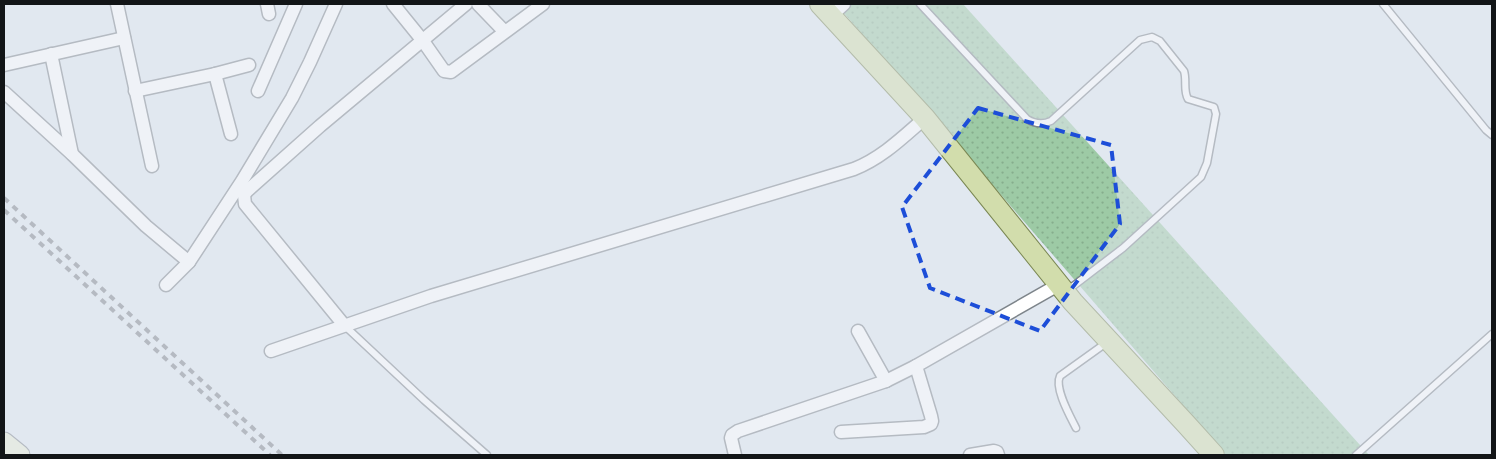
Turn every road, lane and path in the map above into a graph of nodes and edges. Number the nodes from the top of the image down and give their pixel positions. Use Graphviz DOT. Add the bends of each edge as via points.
graph roads {
  1 [pos="117,4"];
  2 [pos="296,4"];
  3 [pos="336,4"];
  4 [pos="393,4"];
  5 [pos="466,4"];
  6 [pos="478,4"];
  7 [pos="920,4"];
  8 [pos="1383,4"];
  9 [pos="534,6"];
  10 [pos="831,8"];
  11 [pos="504,31"];
  12 [pos="124,38"];
  13 [pos="423,41"];
  14 [pos="52,54"];
  15 [pos="4,65"];
  16 [pos="249,65"];
  17 [pos="215,74"];
  18 [pos="135,91"];
  19 [pos="258,91"];
  20 [pos="4,92"];
  21 [pos="925,118"];
  22 [pos="231,134"];
  23 [pos="1492,135"];
  24 [pos="72,154"];
  25 [pos="152,166"];
  26 [pos="189,262"];
  27 [pos="166,285"];
  28 [pos="1062,289"];
  29 [pos="344,325"];
  30 [pos="858,331"];
  31 [pos="1492,334"];
  32 [pos="1109,340"];
  33 [pos="271,351"];
  34 [pos="916,366"];
  35 [pos="886,381"];
  36 [pos="1076,428"];
  37 [pos="841,432"];
  38 [pos="4,442"];
  39 [pos="20,455"];
  40 [pos="487,455"];
  41 [pos="735,455"];
  42 [pos="970,455"];
  43 [pos="998,455"];
  44 [pos="1214,455"];
  45 [pos="1356,455"];
  1 -- 12 [label="street"];
  2 -- 19 [label="street"];
  3 -- 26 [label="street" via="292,98"];
  4 -- 13 [label="street"];
  5 -- 13 [label="street"];
  6 -- 11 [label="street"];
  7 -- 28 [label="lane" via="1034,123 1051,121 1140,40 1152,37 1160,41 1184,70 1188,99 1215,110 1207,163 1201,177 1123,248"];
  8 -- 23 [label="lane"];
  9 -- 11 [label="street"];
  10 -- 21 [label="main road"];
  11 -- 13 [label="street" via="451,72 444,71"];
  12 -- 14 [label="street"];
  12 -- 18 [label="street"];
  13 -- 29 [label="street" via="320,126 244,195 245,204"];
  14 -- 15 [label="street"];
  14 -- 24 [label="street"];
  16 -- 17 [label="street"];
  17 -- 18 [label="street"];
  17 -- 22 [label="street"];
  18 -- 25 [label="street"];
  20 -- 24 [label="street"];
  21 -- 28 [label="main road"];
  21 -- 29 [label="street" via="883,154 854,170"];
  24 -- 26 [label="street" via="146,226"];
  26 -- 27 [label="street"];
  28 -- 32 [label="main road"];
  28 -- 34 [label="street"];
  29 -- 33 [label="street"];
  29 -- 40 [label="lane"];
  30 -- 35 [label="street"];
  31 -- 45 [label="lane"];
  32 -- 36 [label="lane" via="1058,380"];
  32 -- 44 [label="main road"];
  34 -- 35 [label="street"];
  34 -- 37 [label="street" via="931,424"];
  35 -- 41 [label="street" via="738,431 731,438"];
  38 -- 39 [label="main road"];
  42 -- 43 [label="street" via="994,451"];
}
